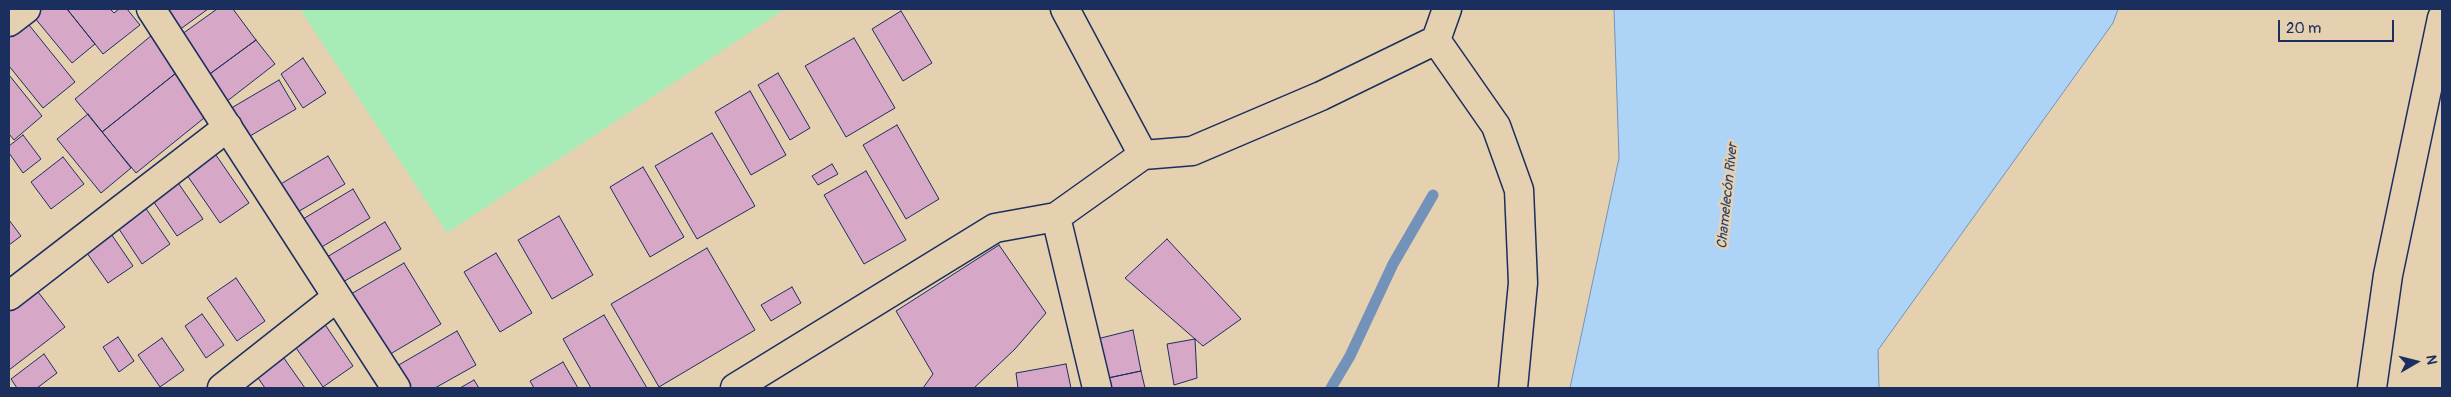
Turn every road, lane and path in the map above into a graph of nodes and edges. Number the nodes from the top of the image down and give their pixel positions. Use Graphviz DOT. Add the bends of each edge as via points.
graph roads {
  1 [pos="26,9"];
  2 [pos="151,9"];
  3 [pos="1065,9"];
  4 [pos="1447,9"];
  5 [pos="2442,18"];
  6 [pos="9,22"];
  7 [pos="1436,40"];
  8 [pos="228,127"];
  9 [pos="1143,155"];
  10 [pos="1056,217"];
  11 [pos="9,296"];
  12 [pos="336,298"];
  13 [pos="222,388"];
  14 [pos="396,388"];
  15 [pos="735,388"];
  16 [pos="1097,388"];
  17 [pos="1513,388"];
  18 [pos="2372,388"];
  1 -- 6 [label="street"];
  2 -- 8 [label="street"];
  3 -- 9 [label="street"];
  4 -- 7 [label="street"];
  5 -- 18 [label="street" via="2388,275"];
  7 -- 9 [label="street" via="1321,96 1192,151"];
  7 -- 17 [label="street" via="1496,126 1519,190 1523,283"];
  8 -- 11 [label="street"];
  8 -- 12 [label="street"];
  9 -- 10 [label="street"];
  10 -- 15 [label="street" via="995,228"];
  10 -- 16 [label="street"];
  12 -- 13 [label="street"];
  12 -- 14 [label="street"];
}
